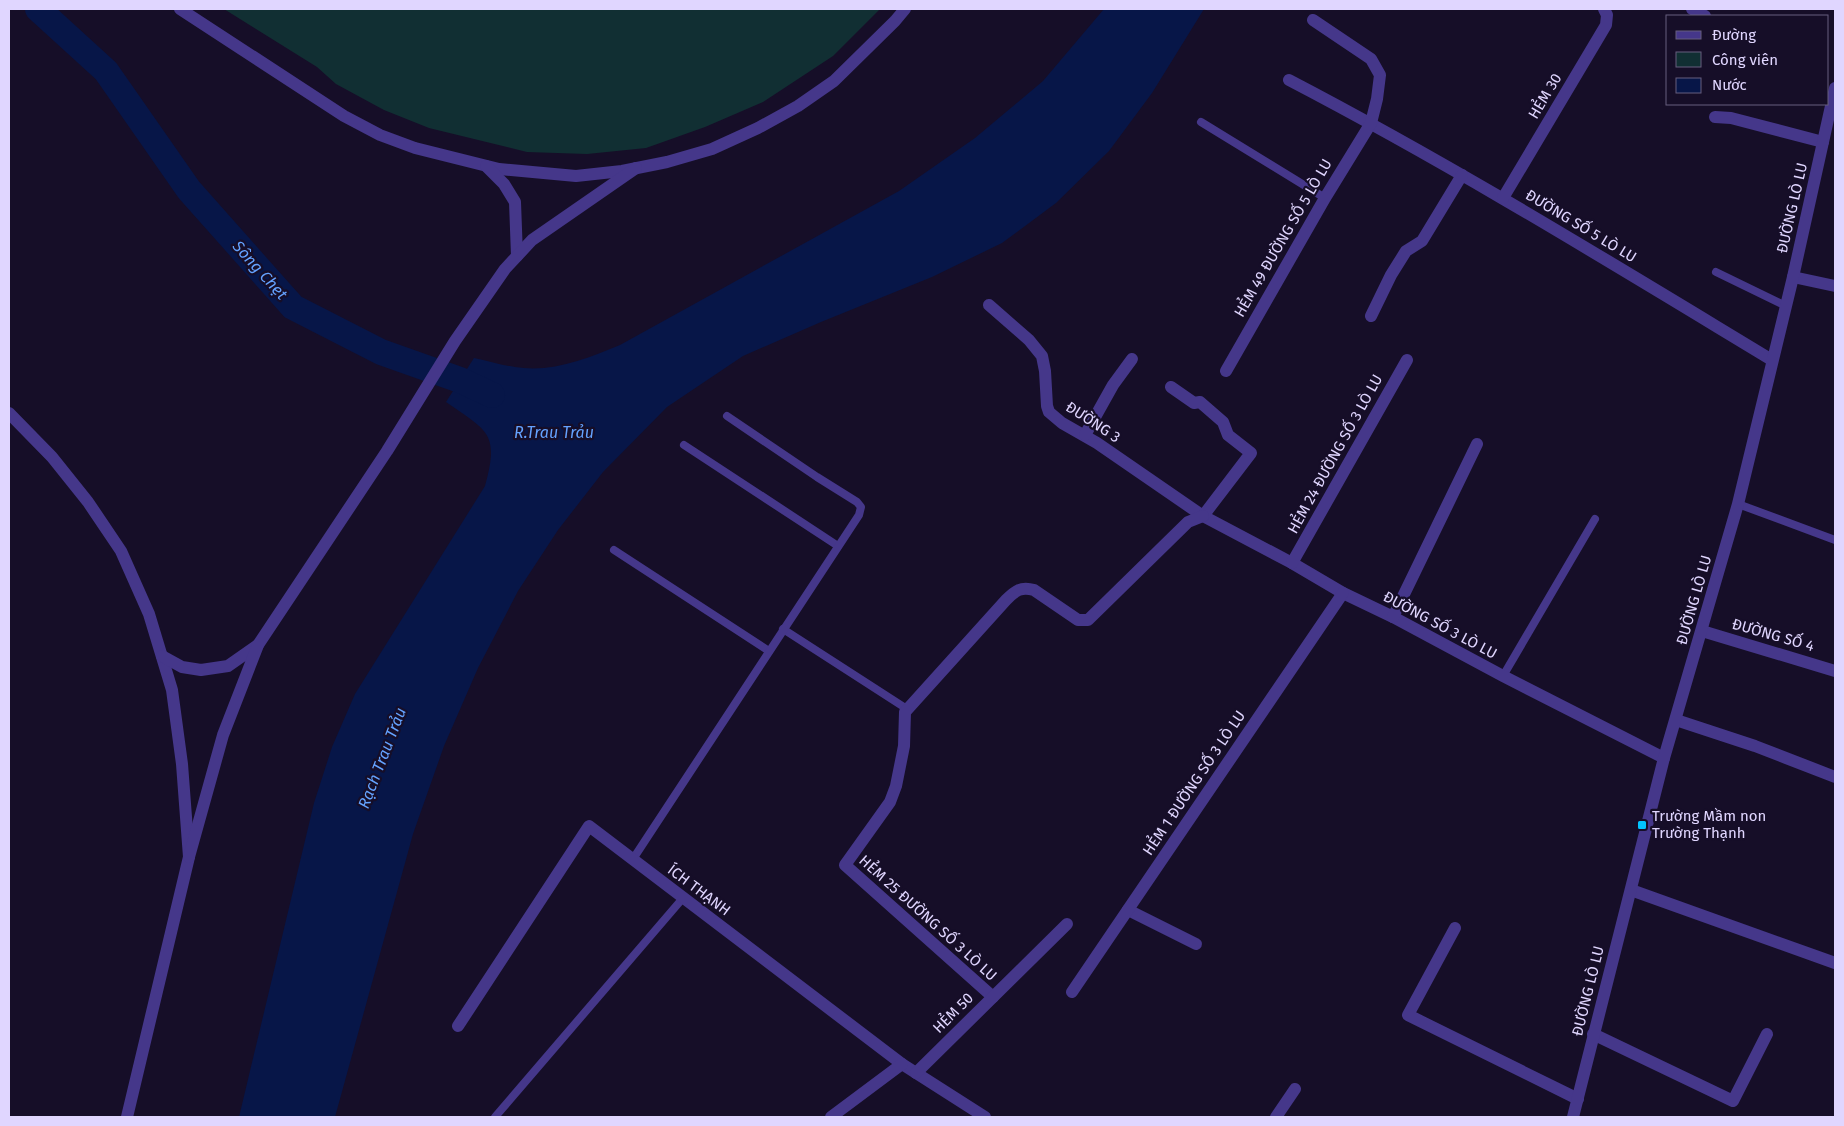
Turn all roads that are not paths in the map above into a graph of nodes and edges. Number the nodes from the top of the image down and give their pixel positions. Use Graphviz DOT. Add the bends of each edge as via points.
graph roads {
  1 [pos="180,9"];
  2 [pos="905,9"];
  3 [pos="1604,9"];
  4 [pos="1692,9"];
  5 [pos="1703,15"];
  6 [pos="1313,20"];
  7 [pos="1289,80"];
  8 [pos="1832,89"];
  9 [pos="1715,117"];
  10 [pos="1201,122"];
  11 [pos="1371,123"];
  12 [pos="1823,142"];
  13 [pos="486,165"];
  14 [pos="636,168"];
  15 [pos="1462,175"];
  16 [pos="1325,198"];
  17 [pos="1503,198"];
  18 [pos="517,256"];
  19 [pos="1716,272"];
  20 [pos="1793,277"];
  21 [pos="1835,286"];
  22 [pos="989,305"];
  23 [pos="1786,306"];
  24 [pos="1371,316"];
  25 [pos="1132,358"];
  26 [pos="1407,360"];
  27 [pos="1772,360"];
  28 [pos="1226,371"];
  29 [pos="1172,387"];
  30 [pos="9,413"];
  31 [pos="727,416"];
  32 [pos="1085,435"];
  33 [pos="1477,444"];
  34 [pos="684,445"];
  35 [pos="1738,504"];
  36 [pos="1204,516"];
  37 [pos="1594,519"];
  38 [pos="1835,540"];
  39 [pos="838,546"];
  40 [pos="614,550"];
  41 [pos="1292,563"];
  42 [pos="1343,594"];
  43 [pos="1393,617"];
  44 [pos="783,629"];
  45 [pos="1702,631"];
  46 [pos="258,645"];
  47 [pos="769,651"];
  48 [pos="162,656"];
  49 [pos="1835,671"];
  50 [pos="1503,676"];
  51 [pos="907,709"];
  52 [pos="1676,720"];
  53 [pos="1664,758"];
  54 [pos="1835,778"];
  55 [pos="189,857"];
  56 [pos="633,859"];
  57 [pos="1630,890"];
  58 [pos="683,898"];
  59 [pos="1128,910"];
  60 [pos="1068,924"];
  61 [pos="1455,928"];
  62 [pos="1196,944"];
  63 [pos="1835,963"];
  64 [pos="1072,992"];
  65 [pos="993,997"];
  66 [pos="458,1026"];
  67 [pos="1593,1034"];
  68 [pos="1767,1034"];
  69 [pos="902,1064"];
  70 [pos="916,1074"];
  71 [pos="1295,1089"];
  72 [pos="1578,1099"];
  73 [pos="127,1117"];
  74 [pos="495,1117"];
  75 [pos="831,1117"];
  76 [pos="986,1117"];
  77 [pos="1276,1117"];
  78 [pos="1573,1117"];
  1 -- 13 [label="street" via="380,136"];
  2 -- 14 [label="street" via="834,81 798,106 712,150"];
  3 -- 17 [label="street, HẺM 30" via="1606,25"];
  4 -- 5 [label="street"];
  6 -- 11 [label="street, HẺM 49 ĐƯỜNG SỐ 5 LÒ LU" via="1375,63 1380,80"];
  7 -- 11 [label="street, ĐƯỜNG SỐ 5 LÒ LU"];
  8 -- 12 [label="street, ĐƯỜNG LÒ LU"];
  9 -- 12 [label="street" via="1731,118"];
  10 -- 16 [label="lane"];
  11 -- 15 [label="street, ĐƯỜNG SỐ 5 LÒ LU"];
  11 -- 16 [label="street, HẺM 49 ĐƯỜNG SỐ 5 LÒ LU"];
  12 -- 20 [label="street, ĐƯỜNG LÒ LU"];
  13 -- 14 [label="street" via="576,176"];
  13 -- 18 [label="street" via="515,202"];
  14 -- 18 [label="street" via="532,240"];
  15 -- 17 [label="street, ĐƯỜNG SỐ 5 LÒ LU"];
  15 -- 24 [label="street" via="1422,241 1406,251 1391,274"];
  16 -- 28 [label="street, HẺM 49 ĐƯỜNG SỐ 5 LÒ LU"];
  17 -- 27 [label="street, ĐƯỜNG SỐ 5 LÒ LU"];
  18 -- 46 [label="street" via="455,341"];
  19 -- 23 [label="lane"];
  20 -- 21 [label="street"];
  20 -- 23 [label="street, ĐƯỜNG LÒ LU"];
  22 -- 32 [label="street, ĐƯỜNG 3" via="1029,340 1042,356 1049,412"];
  23 -- 27 [label="street, ĐƯỜNG LÒ LU"];
  25 -- 32 [label="street" via="1113,384"];
  26 -- 41 [label="street, HẺM 24 ĐƯỜNG SỐ 3 LÒ LU"];
  27 -- 35 [label="street, ĐƯỜNG LÒ LU"];
  29 -- 36 [label="street" via="1194,403 1200,402 1223,422 1228,435 1251,453"];
  30 -- 48 [label="street" via="52,457 121,551 149,614"];
  31 -- 39 [label="lane" via="860,505 859,515"];
  32 -- 36 [label="street, ĐƯỜNG 3"];
  33 -- 43 [label="street"];
  34 -- 39 [label="lane"];
  35 -- 38 [label="lane"];
  35 -- 45 [label="street, ĐƯỜNG LÒ LU"];
  36 -- 41 [label="street, ĐƯỜNG SỐ 3 LÒ LU"];
  36 -- 51 [label="street" via="1188,522 1088,620 1075,618 1034,590 1018,590"];
  37 -- 50 [label="lane"];
  39 -- 44 [label="lane"];
  40 -- 47 [label="lane"];
  41 -- 42 [label="street, ĐƯỜNG SỐ 3 LÒ LU"];
  42 -- 43 [label="street, ĐƯỜNG SỐ 3 LÒ LU"];
  42 -- 59 [label="street, HẺM 1 ĐƯỜNG SỐ 3 LÒ LU"];
  43 -- 50 [label="street, ĐƯỜNG SỐ 3 LÒ LU"];
  44 -- 47 [label="lane"];
  44 -- 51 [label="lane"];
  45 -- 49 [label="street, ĐƯỜNG SỐ 4"];
  45 -- 52 [label="street, ĐƯỜNG LÒ LU"];
  46 -- 48 [label="street" via="228,666 201,670 182,666"];
  46 -- 55 [label="street" via="222,735"];
  47 -- 56 [label="lane"];
  48 -- 55 [label="street" via="172,690 182,764"];
  50 -- 53 [label="street, ĐƯỜNG SỐ 3 LÒ LU"];
  51 -- 65 [label="street, HẺM 25 ĐƯỜNG SỐ 3 LÒ LU" via="904,746 894,793 845,865"];
  52 -- 53 [label="street, ĐƯỜNG LÒ LU"];
  52 -- 54 [label="street" via="1755,746"];
  53 -- 57 [label="street, ĐƯỜNG LÒ LU"];
  55 -- 73 [label="street"];
  56 -- 58 [label="street, ÍCH THẠNH"];
  56 -- 66 [label="street, ÍCH THẠNH" via="589,826"];
  57 -- 63 [label="street"];
  57 -- 67 [label="street, ĐƯỜNG LÒ LU"];
  58 -- 69 [label="street, ÍCH THẠNH"];
  58 -- 74 [label="lane"];
  59 -- 62 [label="street"];
  59 -- 64 [label="street, HẺM 1 ĐƯỜNG SỐ 3 LÒ LU"];
  60 -- 65 [label="street, HẺM 50"];
  61 -- 72 [label="street" via="1408,1015"];
  65 -- 70 [label="street, HẺM 50"];
  67 -- 68 [label="street" via="1733,1100"];
  67 -- 72 [label="street, ĐƯỜNG LÒ LU"];
  69 -- 70 [label="street, ÍCH THẠNH"];
  69 -- 75 [label="street"];
  70 -- 76 [label="street, ÍCH THẠNH"];
  71 -- 77 [label="street"];
  72 -- 78 [label="street, ĐƯỜNG LÒ LU"];
}
